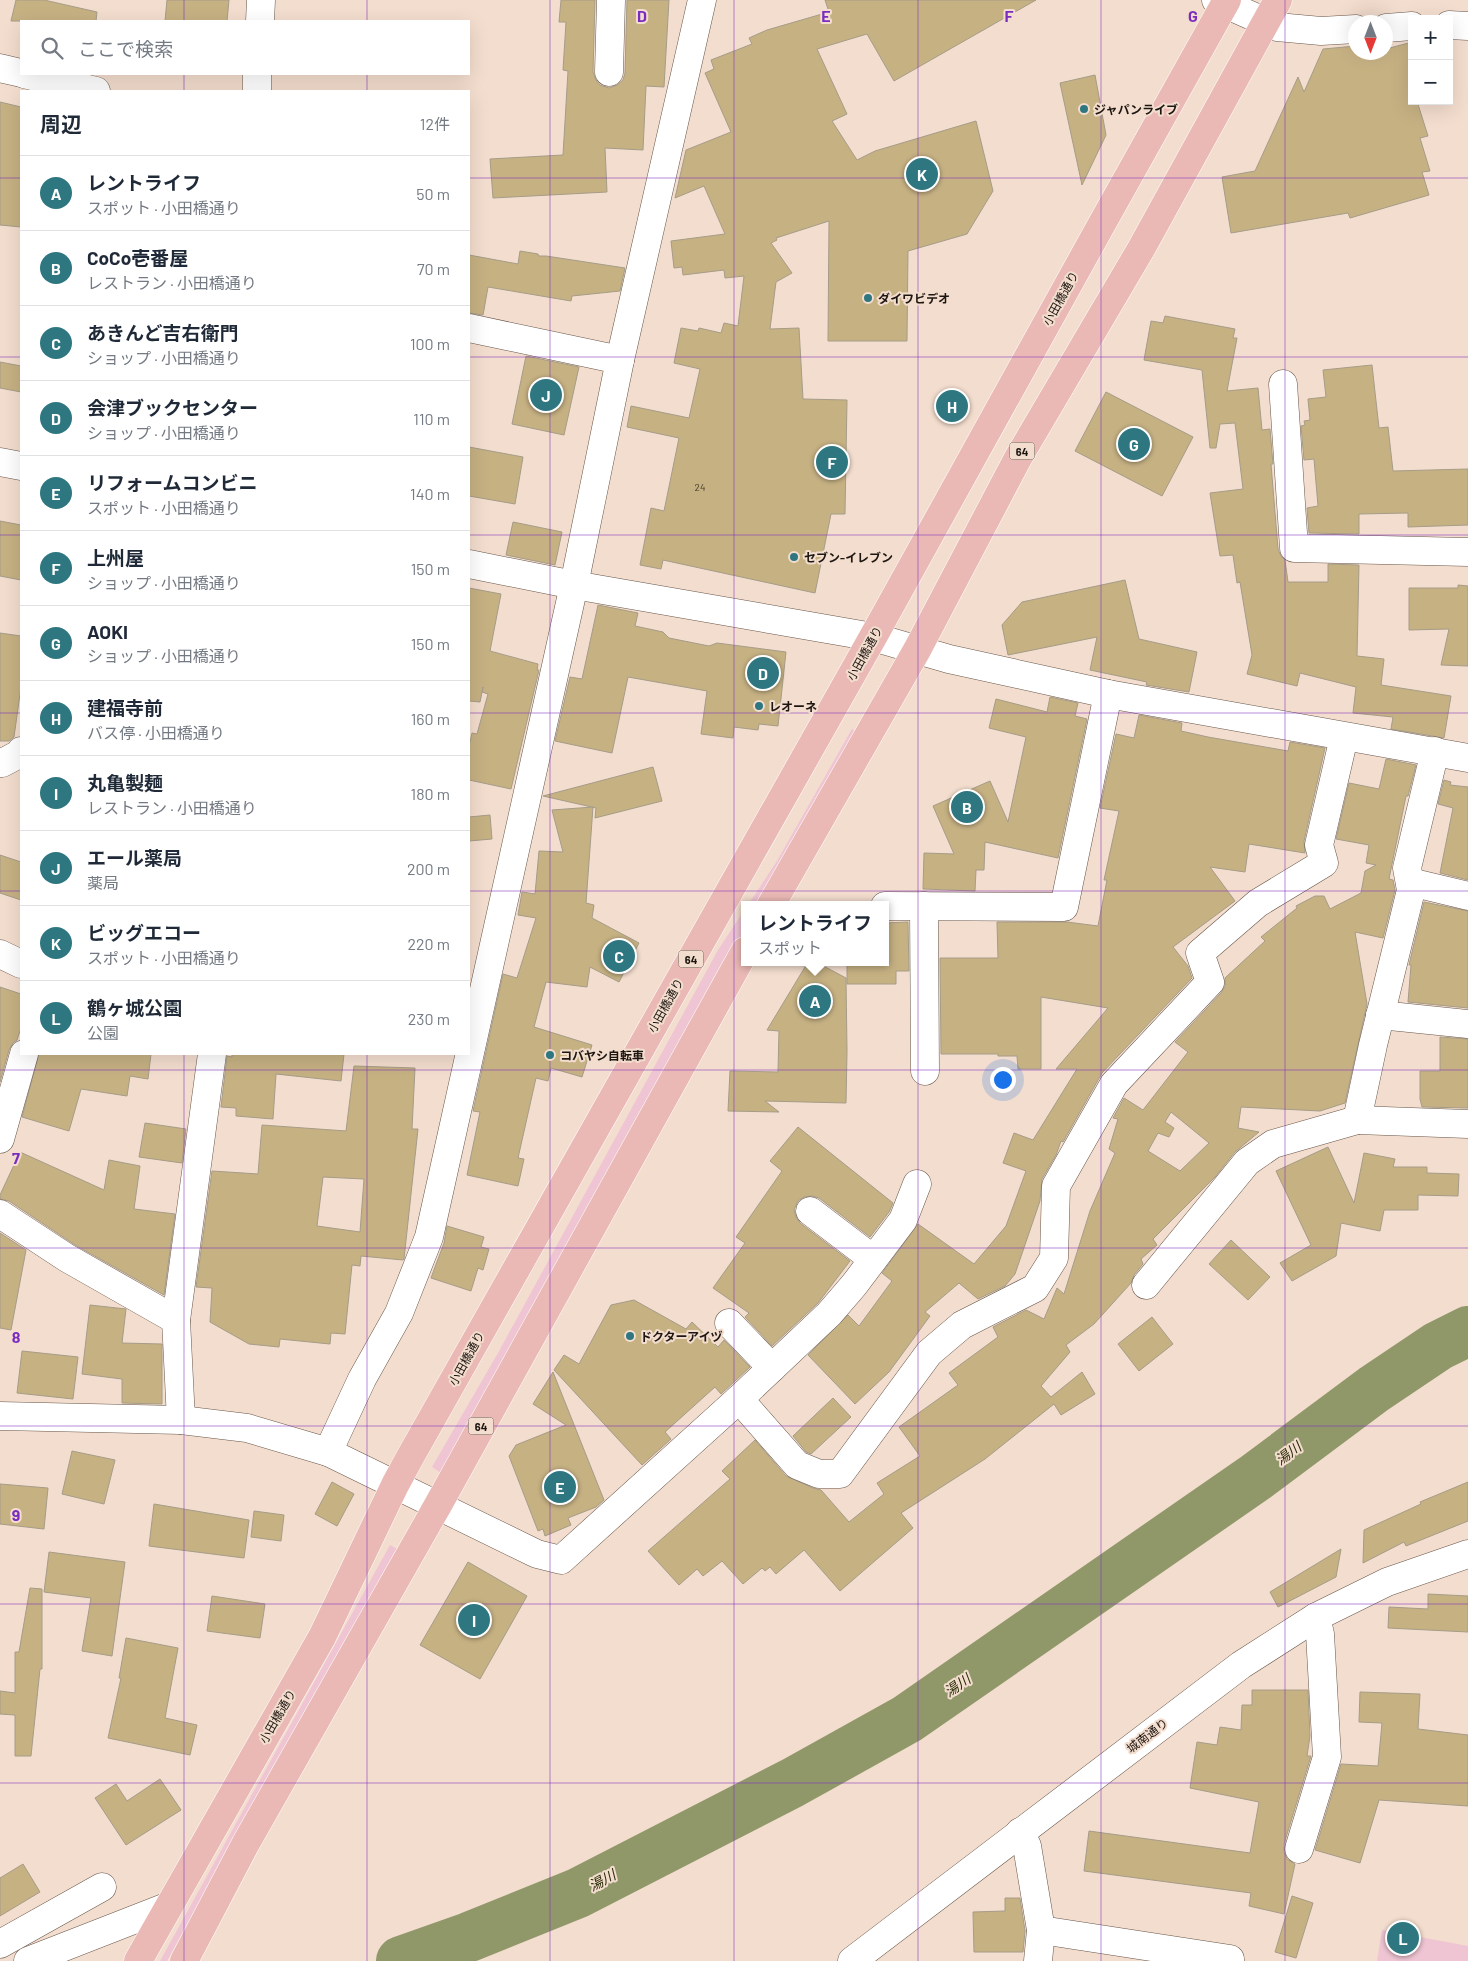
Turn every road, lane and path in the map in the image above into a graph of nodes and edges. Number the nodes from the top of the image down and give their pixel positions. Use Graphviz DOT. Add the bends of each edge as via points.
graph roads {
  1 [pos="261,0"];
  2 [pos="611,0"];
  3 [pos="702,0"];
  4 [pos="1223,1"];
  5 [pos="1272,11"];
  6 [pos="260,20"];
  7 [pos="1453,25"];
  8 [pos="1408,26"];
  9 [pos="1468,26"];
  10 [pos="1393,27"];
  11 [pos="1348,29"];
  12 [pos="0,68"];
  13 [pos="20,72"];
  14 [pos="609,72"];
  15 [pos="31,75"];
  16 [pos="257,75"];
  17 [pos="92,90"];
  18 [pos="257,90"];
  19 [pos="470,328"];
  20 [pos="620,360"];
  21 [pos="1283,384"];
  22 [pos="0,462"];
  23 [pos="20,466"];
  24 [pos="1468,552"];
  25 [pos="470,564"];
  26 [pos="574,585"];
  27 [pos="873,637"];
  28 [pos="917,650"];
  29 [pos="1108,694"];
  30 [pos="1344,737"];
  31 [pos="1435,751"];
  32 [pos="20,754"];
  33 [pos="1468,758"];
  34 [pos="0,763"];
  35 [pos="1410,882"];
  36 [pos="1468,896"];
  37 [pos="773,901"];
  38 [pos="889,906"];
  39 [pos="924,906"];
  40 [pos="0,954"];
  41 [pos="741,958"];
  42 [pos="20,964"];
  43 [pos="1380,1015"];
  44 [pos="1468,1024"];
  45 [pos="470,1053"];
  46 [pos="24,1055"];
  47 [pos="212,1055"];
  48 [pos="469,1055"];
  49 [pos="925,1071"];
  50 [pos="1357,1120"];
  51 [pos="1468,1124"];
  52 [pos="0,1139"];
  53 [pos="917,1184"];
  54 [pos="810,1211"];
  55 [pos="0,1214"];
  56 [pos="873,1259"];
  57 [pos="1146,1285"];
  58 [pos="176,1320"];
  59 [pos="729,1323"];
  60 [pos="772,1368"];
  61 [pos="739,1399"];
  62 [pos="0,1416"];
  63 [pos="181,1420"];
  64 [pos="328,1452"];
  65 [pos="395,1484"];
  66 [pos="438,1505"];
  67 [pos="1468,1554"];
  68 [pos="1316,1617"];
  69 [pos="1020,1832"];
  70 [pos="1299,1849"];
  71 [pos="102,1888"];
  72 [pos="164,1913"];
  73 [pos="1041,1930"];
  74 [pos="0,1944"];
  75 [pos="28,1961"];
  76 [pos="138,1961"];
  77 [pos="184,1961"];
  78 [pos="852,1961"];
  79 [pos="1038,1961"];
  80 [pos="1230,1961"];
  1 -- 6 [label="street"];
  2 -- 14 [label="street"];
  3 -- 20 [label="street"];
  4 -- 5 [label="street"];
  4 -- 27 [label="main road, 小田橋通り / 64"];
  5 -- 11 [label="street" via="1277,27"];
  5 -- 28 [label="main road, 64" via="1140,249 1018,458"];
  7 -- 9 [label="street"];
  8 -- 10 [label="street"];
  12 -- 13 [label="street"];
  15 -- 17 [label="street"];
  16 -- 18 [label="street"];
  19 -- 20 [label="street"];
  20 -- 26 [label="street"];
  21 -- 24 [label="street" via="1294,548"];
  22 -- 23 [label="street"];
  25 -- 26 [label="street"];
  26 -- 27 [label="street"];
  26 -- 45 [label="street"];
  27 -- 28 [label="street"];
  27 -- 65 [label="main road, 小田橋通り / 64"];
  28 -- 29 [label="street"];
  28 -- 37 [label="main road, 64"];
  29 -- 30 [label="street"];
  29 -- 39 [label="street" via="1064,907"];
  30 -- 31 [label="street"];
  30 -- 61 [label="street" via="1318,845 1324,863 1258,903 1200,953 1210,982 1114,1084 1056,1186 1054,1258 1036,1288 962,1325 928,1353 840,1474 819,1474 797,1464"];
  31 -- 33 [label="street"];
  31 -- 35 [label="street" via="1407,868"];
  32 -- 34 [label="street"];
  35 -- 36 [label="street"];
  35 -- 43 [label="street" via="1411,890"];
  38 -- 39 [label="street"];
  39 -- 49 [label="street"];
  40 -- 42 [label="street"];
  41 -- 66 [label="main road, 64"];
  43 -- 44 [label="street"];
  43 -- 50 [label="street"];
  46 -- 52 [label="street"];
  47 -- 58 [label="street"];
  48 -- 64 [label="street" via="429,1237 399,1313 362,1379"];
  50 -- 51 [label="street"];
  50 -- 57 [label="street" via="1273,1144 1247,1162"];
  53 -- 56 [label="street" via="903,1220"];
  54 -- 56 [label="street"];
  55 -- 58 [label="street" via="67,1258"];
  56 -- 60 [label="street" via="829,1314"];
  58 -- 63 [label="street"];
  59 -- 60 [label="street"];
  60 -- 61 [label="street"];
  61 -- 66 [label="street" via="561,1560 538,1554"];
  62 -- 63 [label="street"];
  63 -- 64 [label="street" via="247,1428"];
  64 -- 65 [label="street"];
  65 -- 66 [label="street"];
  65 -- 72 [label="main road, 小田橋通り / 64" via="322,1637"];
  66 -- 77 [label="main road, 64" via="246,1843"];
  67 -- 68 [label="street, 城南通り" via="1387,1582"];
  68 -- 69 [label="street, 城南通り" via="1241,1665"];
  68 -- 70 [label="street" via="1320,1634 1327,1757"];
  69 -- 73 [label="street" via="1027,1846"];
  69 -- 78 [label="street, 城南通り"];
  71 -- 74 [label="street"];
  72 -- 75 [label="street"];
  72 -- 76 [label="main road, 小田橋通り / 64"];
  73 -- 79 [label="street"];
  73 -- 80 [label="street"];
}
